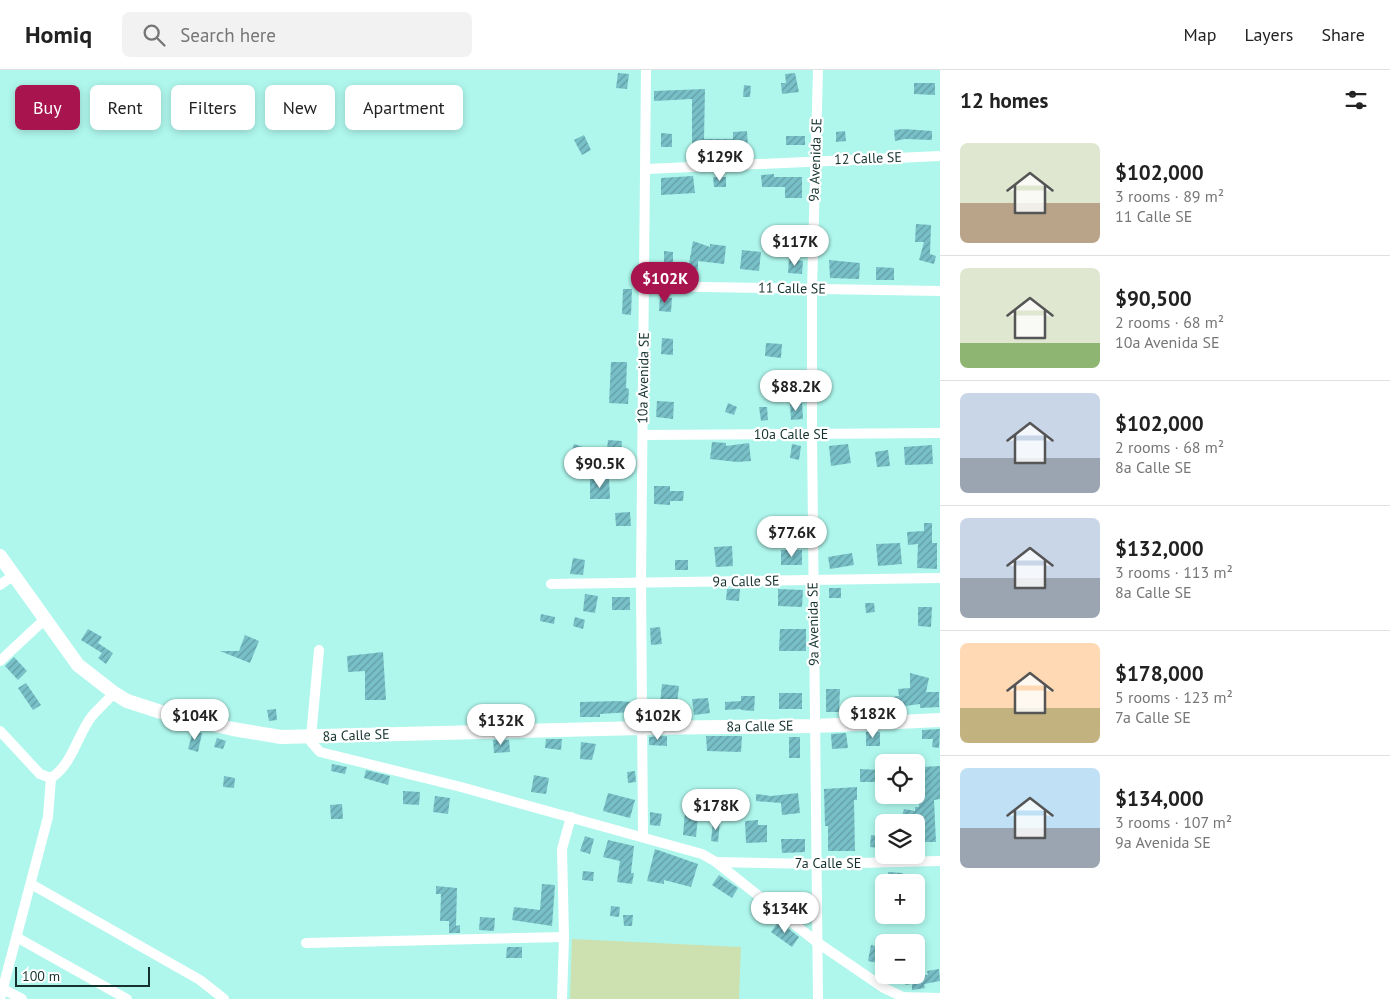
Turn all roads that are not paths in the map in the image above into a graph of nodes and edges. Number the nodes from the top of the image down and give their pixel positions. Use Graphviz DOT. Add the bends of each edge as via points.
graph roads {
  1 [pos="646,70"];
  2 [pos="818,70"];
  3 [pos="940,156"];
  4 [pos="815,160"];
  5 [pos="647,169"];
  6 [pos="644,286"];
  7 [pos="812,289"];
  8 [pos="940,291"];
  9 [pos="940,433"];
  10 [pos="812,434"];
  11 [pos="643,435"];
  12 [pos="0,556"];
  13 [pos="14,575"];
  14 [pos="940,578"];
  15 [pos="812,580"];
  16 [pos="641,582"];
  17 [pos="552,584"];
  18 [pos="0,585"];
  19 [pos="44,620"];
  20 [pos="319,650"];
  21 [pos="0,660"];
  22 [pos="114,693"];
  23 [pos="940,720"];
  24 [pos="815,726"];
  25 [pos="642,728"];
  26 [pos="0,731"];
  27 [pos="311,737"];
  28 [pos="52,778"];
  29 [pos="571,817"];
  30 [pos="643,836"];
  31 [pos="940,861"];
  32 [pos="716,862"];
  33 [pos="817,864"];
  34 [pos="32,884"];
  35 [pos="564,937"];
  36 [pos="18,938"];
  37 [pos="306,943"];
  38 [pos="818,943"];
  39 [pos="2,994"];
  40 [pos="900,998"];
  41 [pos="940,998"];
  42 [pos="22,999"];
  43 [pos="127,999"];
  44 [pos="224,999"];
  45 [pos="562,999"];
  46 [pos="818,999"];
  1 -- 5 [label="street, 10a Avenida SE"];
  2 -- 4 [label="street, 9a Avenida SE"];
  3 -- 4 [label="street, 12 Calle SE"];
  4 -- 5 [label="street, 12 Calle SE"];
  4 -- 7 [label="street, 9a Avenida SE"];
  5 -- 6 [label="street, 10a Avenida SE"];
  6 -- 7 [label="street, 11 Calle SE"];
  6 -- 11 [label="street, 10a Avenida SE"];
  7 -- 8 [label="street, 11 Calle SE"];
  7 -- 10 [label="street, 9a Avenida SE"];
  9 -- 10 [label="street, 10a Calle SE"];
  10 -- 11 [label="street, 10a Calle SE"];
  10 -- 15 [label="street, 9a Avenida SE"];
  11 -- 16 [label="street, 10a Avenida SE"];
  12 -- 13 [label="street, 8a Calle SE"];
  13 -- 18 [label="street"];
  13 -- 19 [label="street, 8a Calle SE"];
  14 -- 15 [label="street, 9a Calle SE"];
  15 -- 16 [label="street, 9a Calle SE"];
  15 -- 24 [label="street, 9a Avenida SE"];
  16 -- 17 [label="street, 9a Calle SE"];
  16 -- 25 [label="street, 10a Avenida SE"];
  19 -- 21 [label="street"];
  19 -- 22 [label="street, 8a Calle SE" via="78,665"];
  20 -- 27 [label="street"];
  22 -- 27 [label="street, 8a Calle SE" via="127,701 161,712 233,729 281,737"];
  22 -- 28 [label="street" via="92,717 70,756"];
  23 -- 24 [label="street, 8a Calle SE"];
  24 -- 25 [label="street, 8a Calle SE"];
  24 -- 33 [label="street, 9a Avenida SE"];
  25 -- 27 [label="street, 8a Calle SE"];
  25 -- 30 [label="street, 10a Avenida SE"];
  26 -- 28 [label="street" via="40,774"];
  27 -- 29 [label="street" via="311,742 320,752"];
  28 -- 34 [label="street" via="48,817"];
  29 -- 30 [label="street"];
  29 -- 35 [label="street" via="562,849"];
  30 -- 32 [label="street" via="702,854"];
  31 -- 33 [label="street, 7a Calle SE"];
  32 -- 33 [label="street, 7a Calle SE"];
  32 -- 38 [label="street"];
  33 -- 38 [label="street, 9a Avenida SE"];
  34 -- 36 [label="street"];
  34 -- 44 [label="street" via="200,980"];
  35 -- 37 [label="street"];
  35 -- 45 [label="street"];
  36 -- 39 [label="street"];
  36 -- 43 [label="street"];
  38 -- 40 [label="street"];
  38 -- 46 [label="street, 9a Avenida SE"];
  39 -- 42 [label="street"];
  40 -- 41 [label="street"];
}
